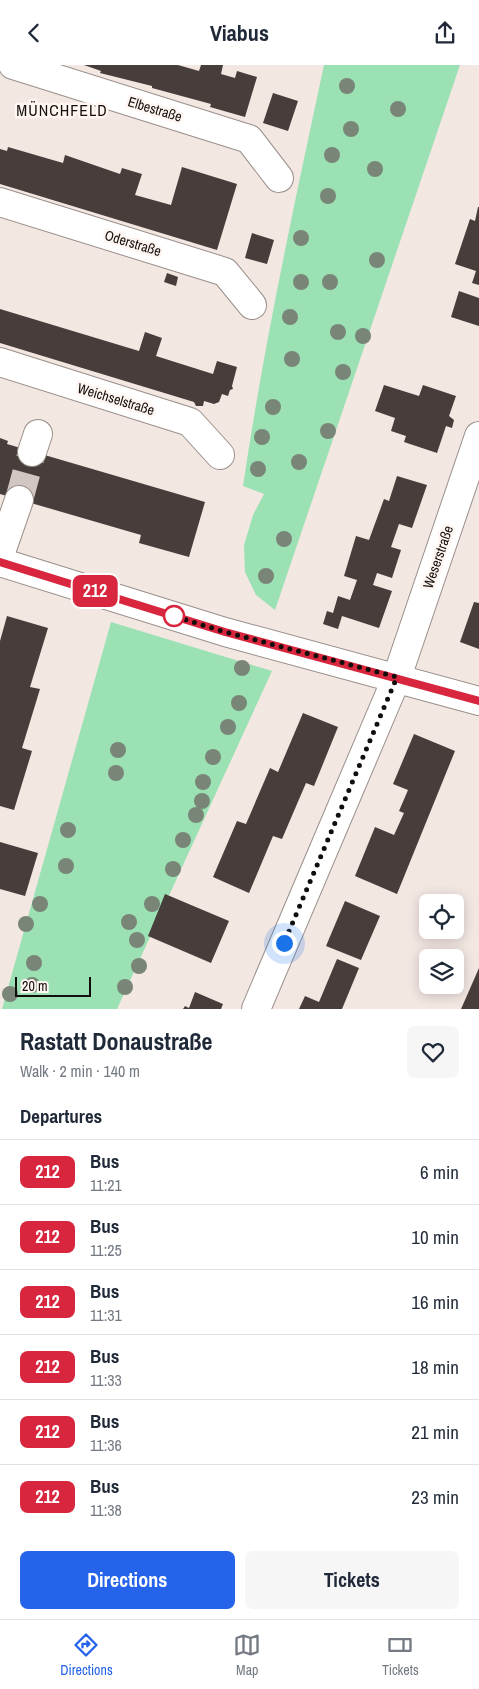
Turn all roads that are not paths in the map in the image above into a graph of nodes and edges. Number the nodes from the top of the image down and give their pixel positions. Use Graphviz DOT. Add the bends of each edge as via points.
graph roads {
  1 [pos="13,65"];
  2 [pos="279,178"];
  3 [pos="0,202"];
  4 [pos="252,305"];
  5 [pos="0,362"];
  6 [pos="479,436"];
  7 [pos="220,455"];
  8 [pos="19,500"];
  9 [pos="0,555"];
  10 [pos="0,562"];
  11 [pos="397,677"];
  12 [pos="479,701"];
  13 [pos="256,1009"];
  1 -- 2 [label="street, Elbestraße" via="249,139"];
  3 -- 4 [label="street, Oderstraße" via="225,272"];
  5 -- 7 [label="street, Weichselstraße" via="190,422"];
  6 -- 11 [label="street, Weserstraße"];
  8 -- 9 [label="street"];
  10 -- 11 [label="street" via="225,632"];
  11 -- 12 [label="street"];
  11 -- 13 [label="street, Weserstraße"];
}
